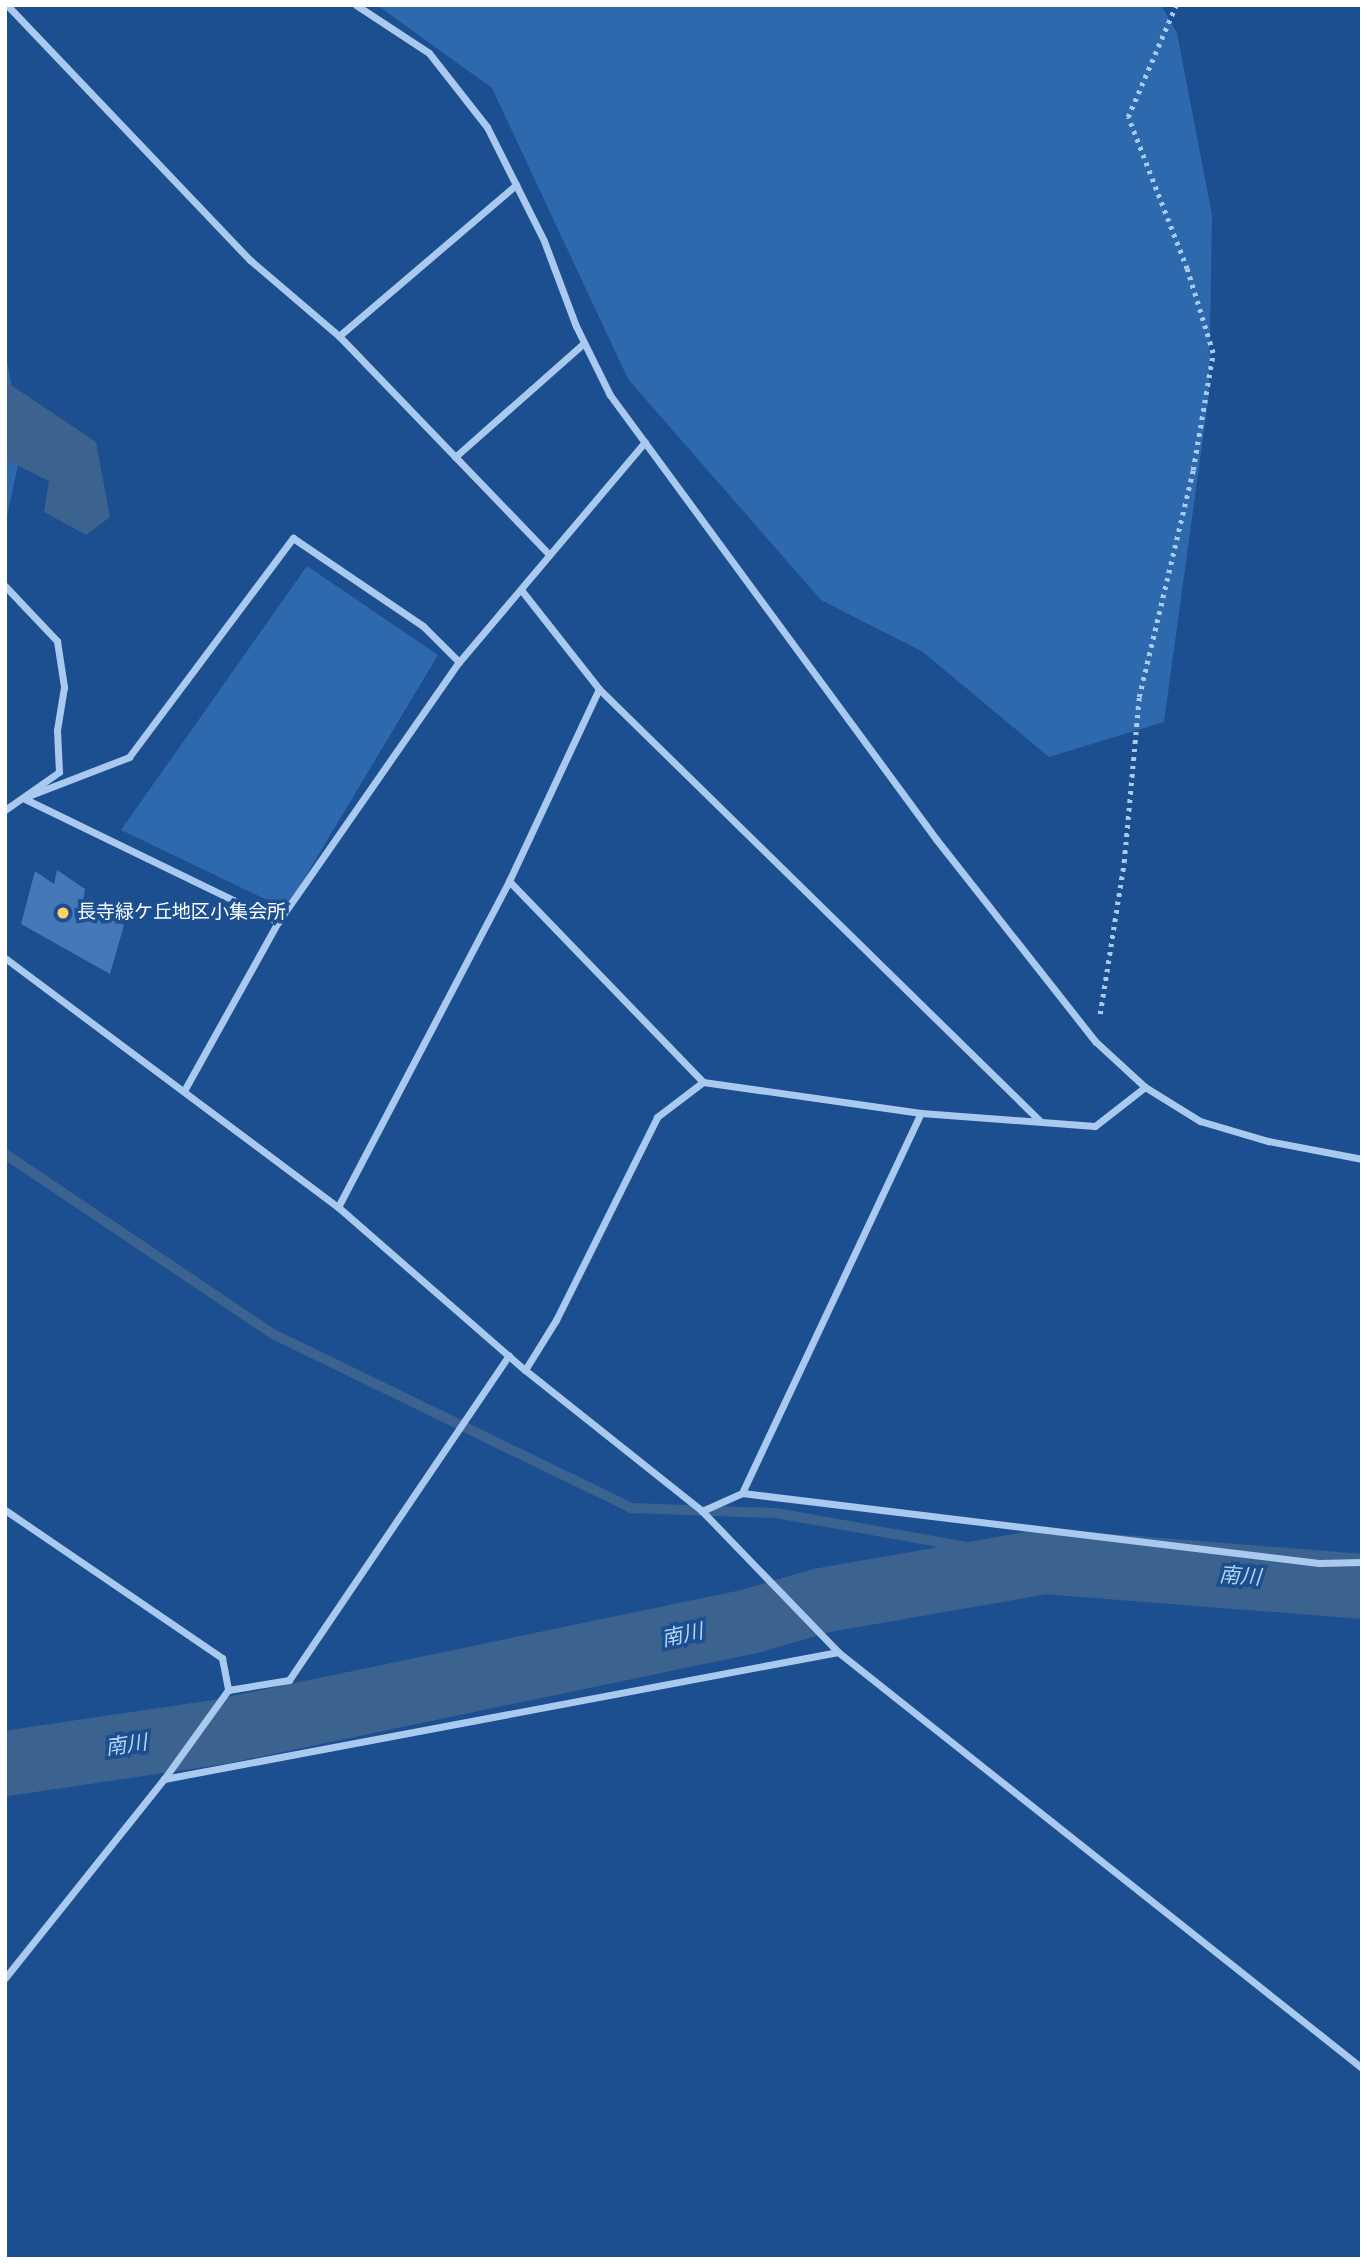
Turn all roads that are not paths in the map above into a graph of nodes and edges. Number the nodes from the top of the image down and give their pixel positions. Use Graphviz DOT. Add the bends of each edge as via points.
graph roads {
  1 [pos="7,5"];
  2 [pos="356,5"];
  3 [pos="516,185"];
  4 [pos="339,336"];
  5 [pos="584,343"];
  6 [pos="645,442"];
  7 [pos="456,457"];
  8 [pos="549,554"];
  9 [pos="5,586"];
  10 [pos="522,591"];
  11 [pos="459,662"];
  12 [pos="598,689"];
  13 [pos="23,798"];
  14 [pos="5,810"];
  15 [pos="509,881"];
  16 [pos="278,922"];
  17 [pos="5,958"];
  18 [pos="703,1082"];
  19 [pos="1145,1087"];
  20 [pos="185,1089"];
  21 [pos="921,1113"];
  22 [pos="1041,1122"];
  23 [pos="1362,1159"];
  24 [pos="338,1207"];
  25 [pos="509,1355"];
  26 [pos="525,1370"];
  27 [pos="742,1493"];
  28 [pos="5,1510"];
  29 [pos="702,1511"];
  30 [pos="1362,1562"];
  31 [pos="838,1651"];
  32 [pos="228,1690"];
  33 [pos="164,1779"];
  34 [pos="5,1978"];
  35 [pos="1362,2068"];
  1 -- 4 [label="street" via="250,260"];
  2 -- 3 [label="street" via="429,53 487,127"];
  3 -- 4 [label="street"];
  3 -- 5 [label="street" via="544,241"];
  4 -- 7 [label="street"];
  5 -- 6 [label="street" via="610,395"];
  5 -- 7 [label="street"];
  6 -- 8 [label="street"];
  6 -- 19 [label="street" via="936,839 1096,1042"];
  7 -- 8 [label="street"];
  8 -- 10 [label="street"];
  9 -- 13 [label="street" via="57,641 64,687 57,730 59,772"];
  10 -- 11 [label="street"];
  10 -- 12 [label="street"];
  11 -- 13 [label="street" via="423,626 293,538 129,757"];
  11 -- 16 [label="street"];
  12 -- 15 [label="street"];
  12 -- 22 [label="street"];
  13 -- 14 [label="street"];
  13 -- 16 [label="street"];
  15 -- 18 [label="street"];
  15 -- 24 [label="street"];
  16 -- 20 [label="street"];
  17 -- 20 [label="street"];
  18 -- 21 [label="street"];
  18 -- 26 [label="street" via="657,1117 556,1320"];
  19 -- 22 [label="street" via="1094,1126"];
  19 -- 23 [label="street" via="1200,1121 1268,1141"];
  20 -- 24 [label="street"];
  21 -- 22 [label="street"];
  21 -- 27 [label="street"];
  24 -- 25 [label="street"];
  25 -- 26 [label="street"];
  25 -- 32 [label="street" via="289,1680"];
  26 -- 29 [label="street"];
  27 -- 29 [label="street"];
  27 -- 30 [label="street" via="1319,1563"];
  28 -- 32 [label="street" via="222,1658"];
  29 -- 31 [label="street"];
  31 -- 33 [label="street"];
  31 -- 35 [label="street"];
  32 -- 33 [label="street"];
  33 -- 34 [label="street"];
}
